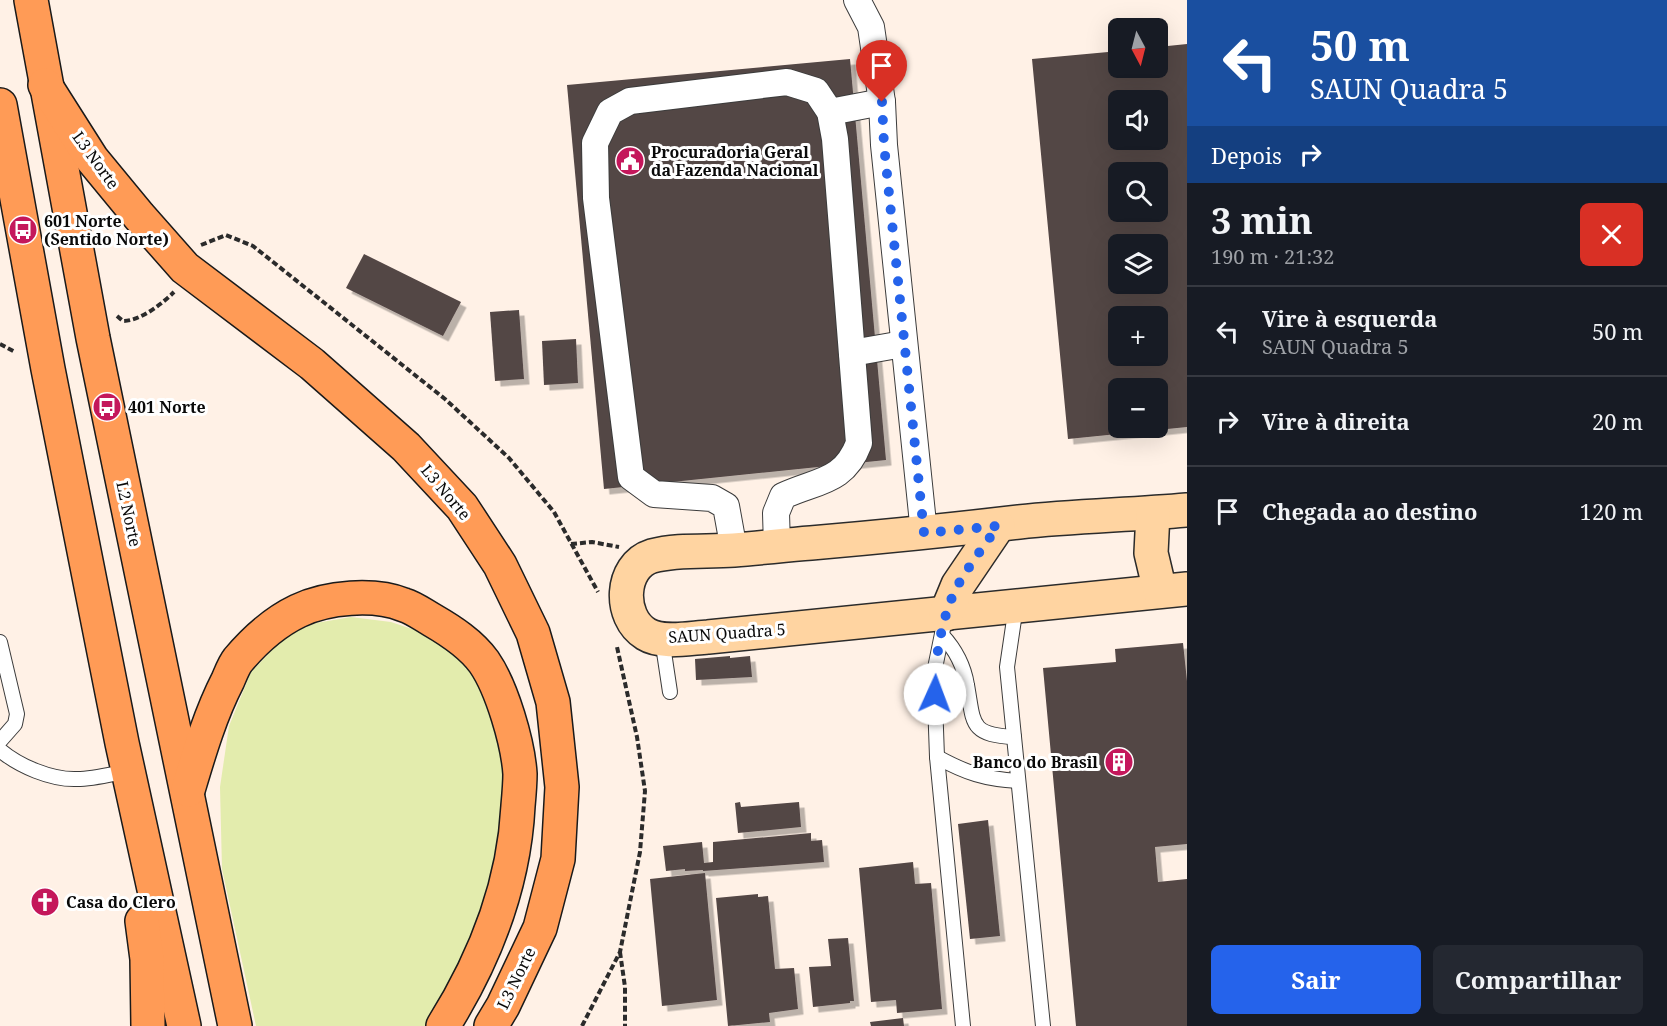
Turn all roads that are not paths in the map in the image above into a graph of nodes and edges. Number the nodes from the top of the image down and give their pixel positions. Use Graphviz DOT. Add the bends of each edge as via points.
graph roads {
  1 [pos="31,0"];
  2 [pos="857,0"];
  3 [pos="45,85"];
  4 [pos="882,102"];
  5 [pos="0,105"];
  6 [pos="830,112"];
  7 [pos="903,344"];
  8 [pos="852,353"];
  9 [pos="1187,510"];
  10 [pos="1153,513"];
  11 [pos="998,526"];
  12 [pos="924,533"];
  13 [pos="777,546"];
  14 [pos="734,550"];
  15 [pos="1173,590"];
  16 [pos="1016,606"];
  17 [pos="944,624"];
  18 [pos="662,639"];
  19 [pos="0,642"];
  20 [pos="670,692"];
  21 [pos="1014,736"];
  22 [pos="0,741"];
  23 [pos="0,750"];
  24 [pos="123,758"];
  25 [pos="937,758"];
  26 [pos="1018,781"];
  27 [pos="186,795"];
  28 [pos="148,1026"];
  29 [pos="184,1026"];
  30 [pos="235,1026"];
  31 [pos="443,1026"];
  32 [pos="491,1026"];
  33 [pos="963,1026"];
  34 [pos="1043,1026"];
  1 -- 3 [label="main road, L2 Norte"];
  2 -- 4 [label="street" via="871,27"];
  3 -- 27 [label="main road, L2 Norte"];
  3 -- 32 [label="main road, L3 Norte" via="92,159 185,268 329,379 406,447 462,507 500,565 533,633 553,702 562,787 558,859 540,928"];
  4 -- 6 [label="street"];
  4 -- 7 [label="street"];
  5 -- 24 [label="main road"];
  6 -- 8 [label="street"];
  6 -- 14 [label="street" via="816,91 787,82 630,101 610,112 595,143 596,198 631,477 654,494 712,498 726,506"];
  7 -- 8 [label="street"];
  7 -- 12 [label="street"];
  8 -- 13 [label="street" via="859,443 854,456 825,482 783,496 776,513"];
  9 -- 10 [label="street"];
  10 -- 11 [label="street"];
  10 -- 15 [label="street" via="1151,553"];
  11 -- 12 [label="street"];
  11 -- 17 [label="street" via="958,585"];
  12 -- 13 [label="street"];
  13 -- 14 [label="street"];
  14 -- 18 [label="street, SAUN Quadra 5" via="651,556 634,568 625,591 633,620 647,634"];
  15 -- 16 [label="street, SAUN Quadra 5"];
  16 -- 17 [label="street, SAUN Quadra 5"];
  16 -- 21 [label="lane" via="1007,667"];
  17 -- 18 [label="street, SAUN Quadra 5"];
  17 -- 21 [label="lane" via="961,664 975,723 992,736"];
  17 -- 25 [label="lane" via="934,673"];
  18 -- 20 [label="lane"];
  19 -- 22 [label="lane" via="17,714 15,724"];
  21 -- 26 [label="lane"];
  23 -- 24 [label="lane" via="26,767 78,779"];
  24 -- 28 [label="main road" via="147,959"];
  24 -- 29 [label="main road"];
  25 -- 26 [label="lane" via="973,775"];
  25 -- 33 [label="lane"];
  26 -- 34 [label="lane"];
  27 -- 30 [label="main road, L2 Norte"];
  27 -- 31 [label="main road" via="204,738 237,661 267,631 299,611 336,600 367,597 404,605 456,634 484,662 499,689 520,774 517,833 504,895 486,945"];
}
